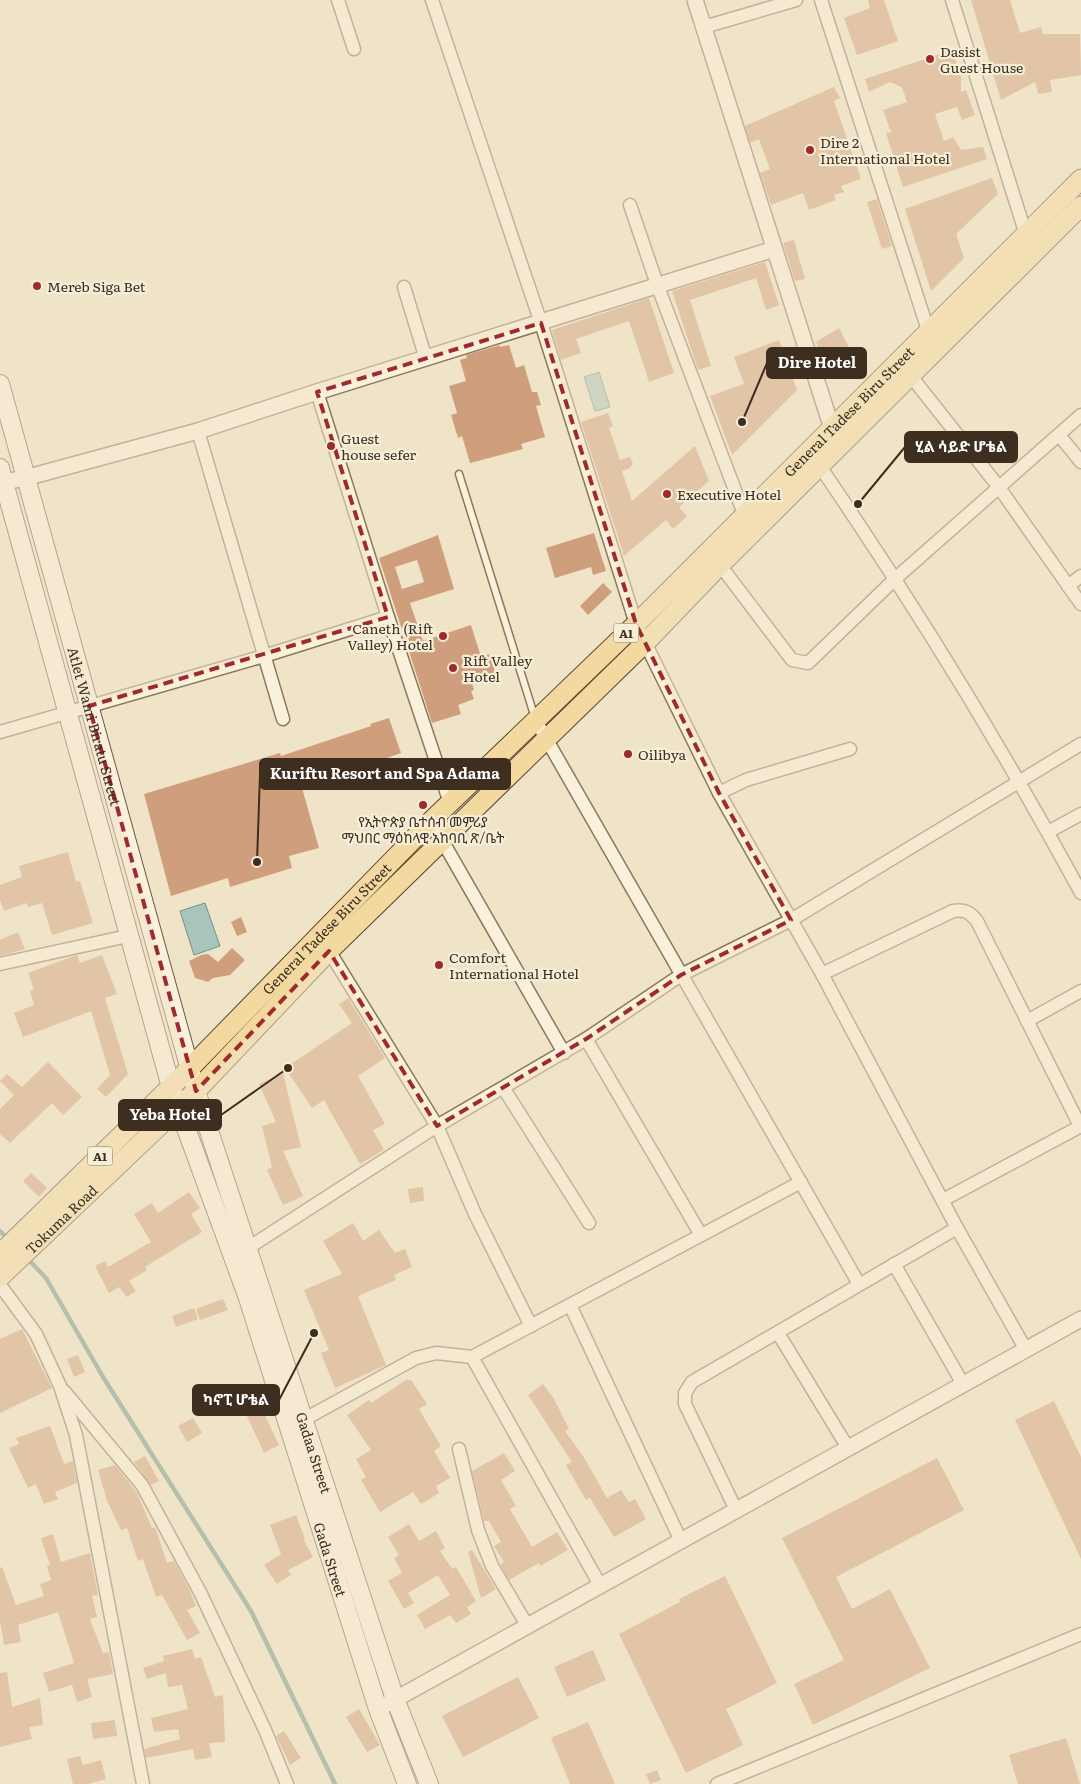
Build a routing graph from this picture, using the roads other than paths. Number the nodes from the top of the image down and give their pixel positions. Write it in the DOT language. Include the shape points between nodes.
graph roads {
  1 [pos="338,0"];
  2 [pos="432,0"];
  3 [pos="695,0"];
  4 [pos="796,0"];
  5 [pos="821,0"];
  6 [pos="952,0"];
  7 [pos="704,27"];
  8 [pos="354,48"];
  9 [pos="1081,179"];
  10 [pos="630,205"];
  11 [pos="1081,206"];
  12 [pos="1026,235"];
  13 [pos="774,249"];
  14 [pos="404,287"];
  15 [pos="658,287"];
  16 [pos="542,323"];
  17 [pos="928,330"];
  18 [pos="426,359"];
  19 [pos="910,375"];
  20 [pos="0,384"];
  21 [pos="317,392"];
  22 [pos="1081,415"];
  23 [pos="831,428"];
  24 [pos="198,431"];
  25 [pos="1060,434"];
  26 [pos="838,446"];
  27 [pos="1081,462"];
  28 [pos="819,465"];
  29 [pos="459,474"];
  30 [pos="1,478"];
  31 [pos="25,478"];
  32 [pos="998,486"];
  33 [pos="744,514"];
  34 [pos="720,565"];
  35 [pos="1081,576"];
  36 [pos="896,578"];
  37 [pos="1068,586"];
  38 [pos="1081,604"];
  39 [pos="388,617"];
  40 [pos="636,624"];
  41 [pos="646,642"];
  42 [pos="264,656"];
  43 [pos="89,706"];
  44 [pos="66,712"];
  45 [pos="283,719"];
  46 [pos="536,721"];
  47 [pos="0,732"];
  48 [pos="545,740"];
  49 [pos="1081,744"];
  50 [pos="850,749"];
  51 [pos="1020,780"];
  52 [pos="719,793"];
  53 [pos="450,803"];
  54 [pos="1081,814"];
  55 [pos="431,821"];
  56 [pos="1048,832"];
  57 [pos="443,839"];
  58 [pos="1081,893"];
  59 [pos="790,920"];
  60 [pos="128,936"];
  61 [pos="329,952"];
  62 [pos="0,964"];
  63 [pos="822,974"];
  64 [pos="681,975"];
  65 [pos="1081,991"];
  66 [pos="1027,1020"];
  67 [pos="586,1039"];
  68 [pos="564,1053"];
  69 [pos="189,1069"];
  70 [pos="171,1087"];
  71 [pos="504,1089"];
  72 [pos="196,1091"];
  73 [pos="178,1107"];
  74 [pos="437,1126"];
  75 [pos="1080,1126"];
  76 [pos="800,1182"];
  77 [pos="943,1200"];
  78 [pos="55,1212"];
  79 [pos="589,1223"];
  80 [pos="957,1228"];
  81 [pos="701,1235"];
  82 [pos="248,1248"];
  83 [pos="894,1264"];
  84 [pos="2,1271"];
  85 [pos="859,1284"];
  86 [pos="570,1305"];
  87 [pos="1081,1319"];
  88 [pos="531,1326"];
  89 [pos="778,1333"];
  90 [pos="1026,1350"];
  91 [pos="472,1357"];
  92 [pos="963,1384"];
  93 [pos="60,1386"];
  94 [pos="303,1420"];
  95 [pos="848,1448"];
  96 [pos="459,1449"];
  97 [pos="736,1510"];
  98 [pos="681,1541"];
  99 [pos="600,1584"];
  100 [pos="527,1625"];
  101 [pos="1081,1634"];
  102 [pos="395,1699"];
  103 [pos="378,1708"];
  104 [pos="143,1784"];
  105 [pos="287,1784"];
  106 [pos="407,1784"];
  107 [pos="429,1784"];
  108 [pos="717,1784"];
  1 -- 8 [label="street"];
  2 -- 16 [label="street"];
  3 -- 7 [label="street"];
  4 -- 7 [label="street"];
  5 -- 17 [label="street"];
  6 -- 12 [label="street"];
  7 -- 13 [label="street"];
  9 -- 12 [label="main road, General Tadese Biru Street / A1"];
  10 -- 15 [label="street"];
  11 -- 19 [label="main road, General Tadese Biru Street / A1"];
  12 -- 17 [label="main road, General Tadese Biru Street / A1"];
  13 -- 15 [label="street"];
  13 -- 23 [label="street"];
  14 -- 18 [label="street"];
  15 -- 16 [label="street"];
  15 -- 33 [label="street"];
  16 -- 18 [label="street"];
  16 -- 40 [label="street"];
  17 -- 23 [label="main road, General Tadese Biru Street / A1"];
  18 -- 21 [label="street"];
  19 -- 26 [label="main road, General Tadese Biru Street / A1"];
  19 -- 32 [label="street"];
  20 -- 31 [label="main road, Atlet Wami Biratu Street"];
  21 -- 24 [label="street"];
  21 -- 39 [label="street"];
  22 -- 25 [label="street"];
  23 -- 26 [label="street"];
  23 -- 33 [label="main road, General Tadese Biru Street / A1"];
  24 -- 31 [label="street"];
  24 -- 42 [label="street"];
  25 -- 27 [label="street"];
  25 -- 32 [label="street"];
  26 -- 28 [label="main road, General Tadese Biru Street / A1"];
  28 -- 34 [label="main road, General Tadese Biru Street / A1"];
  28 -- 36 [label="street"];
  29 -- 46 [label="lane"];
  30 -- 31 [label="street"];
  30 -- 44 [label="main road, Atlet Wami Biratu Street"];
  31 -- 43 [label="main road, Atlet Wami Biratu Street"];
  32 -- 36 [label="street"];
  32 -- 37 [label="street"];
  33 -- 40 [label="main road, General Tadese Biru Street / A1"];
  34 -- 36 [label="street" via="792,660 800,663 808,663"];
  34 -- 41 [label="main road, General Tadese Biru Street / A1"];
  35 -- 37 [label="street"];
  36 -- 51 [label="street"];
  37 -- 38 [label="street"];
  39 -- 42 [label="street"];
  39 -- 53 [label="street"];
  40 -- 41 [label="street"];
  40 -- 46 [label="main road, General Tadese Biru Street / A1"];
  41 -- 48 [label="main road, General Tadese Biru Street / A1"];
  41 -- 52 [label="street"];
  42 -- 43 [label="street"];
  42 -- 45 [label="street"];
  43 -- 44 [label="street"];
  43 -- 69 [label="main road, Atlet Wami Biratu Street"];
  44 -- 47 [label="street"];
  44 -- 60 [label="main road, Atlet Wami Biratu Street"];
  46 -- 48 [label="street"];
  46 -- 53 [label="main road, General Tadese Biru Street / A1"];
  48 -- 57 [label="main road, General Tadese Biru Street / A1"];
  48 -- 64 [label="street"];
  49 -- 51 [label="street"];
  50 -- 52 [label="street" via="746,780"];
  51 -- 56 [label="street"];
  51 -- 59 [label="street"];
  52 -- 59 [label="street"];
  53 -- 55 [label="main road, General Tadese Biru Street / A1"];
  54 -- 56 [label="street"];
  55 -- 57 [label="street"];
  55 -- 69 [label="main road, General Tadese Biru Street / A1"];
  56 -- 58 [label="street"];
  57 -- 61 [label="main road, General Tadese Biru Street / A1"];
  57 -- 68 [label="street"];
  59 -- 63 [label="street"];
  59 -- 64 [label="street"];
  60 -- 62 [label="street"];
  60 -- 70 [label="main road, Atlet Wami Biratu Street"];
  61 -- 72 [label="main road, General Tadese Biru Street / A1"];
  61 -- 74 [label="street"];
  63 -- 66 [label="street" via="961,910 971,913 977,921"];
  63 -- 77 [label="street"];
  64 -- 67 [label="street"];
  64 -- 76 [label="street"];
  65 -- 66 [label="street"];
  66 -- 75 [label="street"];
  67 -- 68 [label="street"];
  67 -- 81 [label="street"];
  68 -- 71 [label="street"];
  69 -- 70 [label="main road, General Tadese Biru Street / A1"];
  69 -- 72 [label="main road, Atlet Wami Biratu Street"];
  70 -- 73 [label="main road, Gada Street"];
  70 -- 78 [label="main road, Tokuma Road / A1"];
  71 -- 74 [label="street"];
  71 -- 79 [label="street"];
  72 -- 73 [label="main road, General Tadese Biru Street / A1"];
  72 -- 82 [label="main road, Gadaa Street"];
  73 -- 78 [label="main road, Tokuma Road / A1"];
  73 -- 103 [label="main road, Gada Street" via="248,1298"];
  74 -- 82 [label="street"];
  74 -- 88 [label="street" via="475,1214"];
  75 -- 77 [label="street"];
  76 -- 81 [label="street"];
  76 -- 85 [label="street"];
  77 -- 80 [label="street"];
  78 -- 84 [label="main road, Tokuma Road / A1"];
  80 -- 83 [label="street"];
  80 -- 90 [label="street"];
  81 -- 86 [label="street"];
  82 -- 94 [label="main road, Gadaa Street"];
  83 -- 85 [label="street"];
  83 -- 92 [label="street"];
  84 -- 93 [label="street"];
  85 -- 89 [label="street"];
  86 -- 88 [label="street"];
  86 -- 98 [label="street"];
  87 -- 90 [label="street"];
  88 -- 91 [label="street"];
  89 -- 95 [label="street"];
  89 -- 97 [label="street" via="692,1382 685,1393 685,1404"];
  90 -- 92 [label="street"];
  91 -- 94 [label="street" via="436,1353 416,1358"];
  91 -- 99 [label="street"];
  92 -- 95 [label="street"];
  93 -- 104 [label="street" via="86,1480"];
  93 -- 105 [label="street" via="142,1485 200,1592"];
  94 -- 102 [label="main road, Gadaa Street"];
  95 -- 97 [label="street"];
  96 -- 100 [label="street" via="478,1530 492,1566"];
  97 -- 98 [label="street"];
  98 -- 99 [label="street"];
  99 -- 100 [label="street"];
  100 -- 102 [label="street"];
  101 -- 108 [label="street"];
  102 -- 103 [label="street"];
  102 -- 107 [label="main road, Gadaa Street"];
  103 -- 106 [label="main road, Gada Street"];
}
